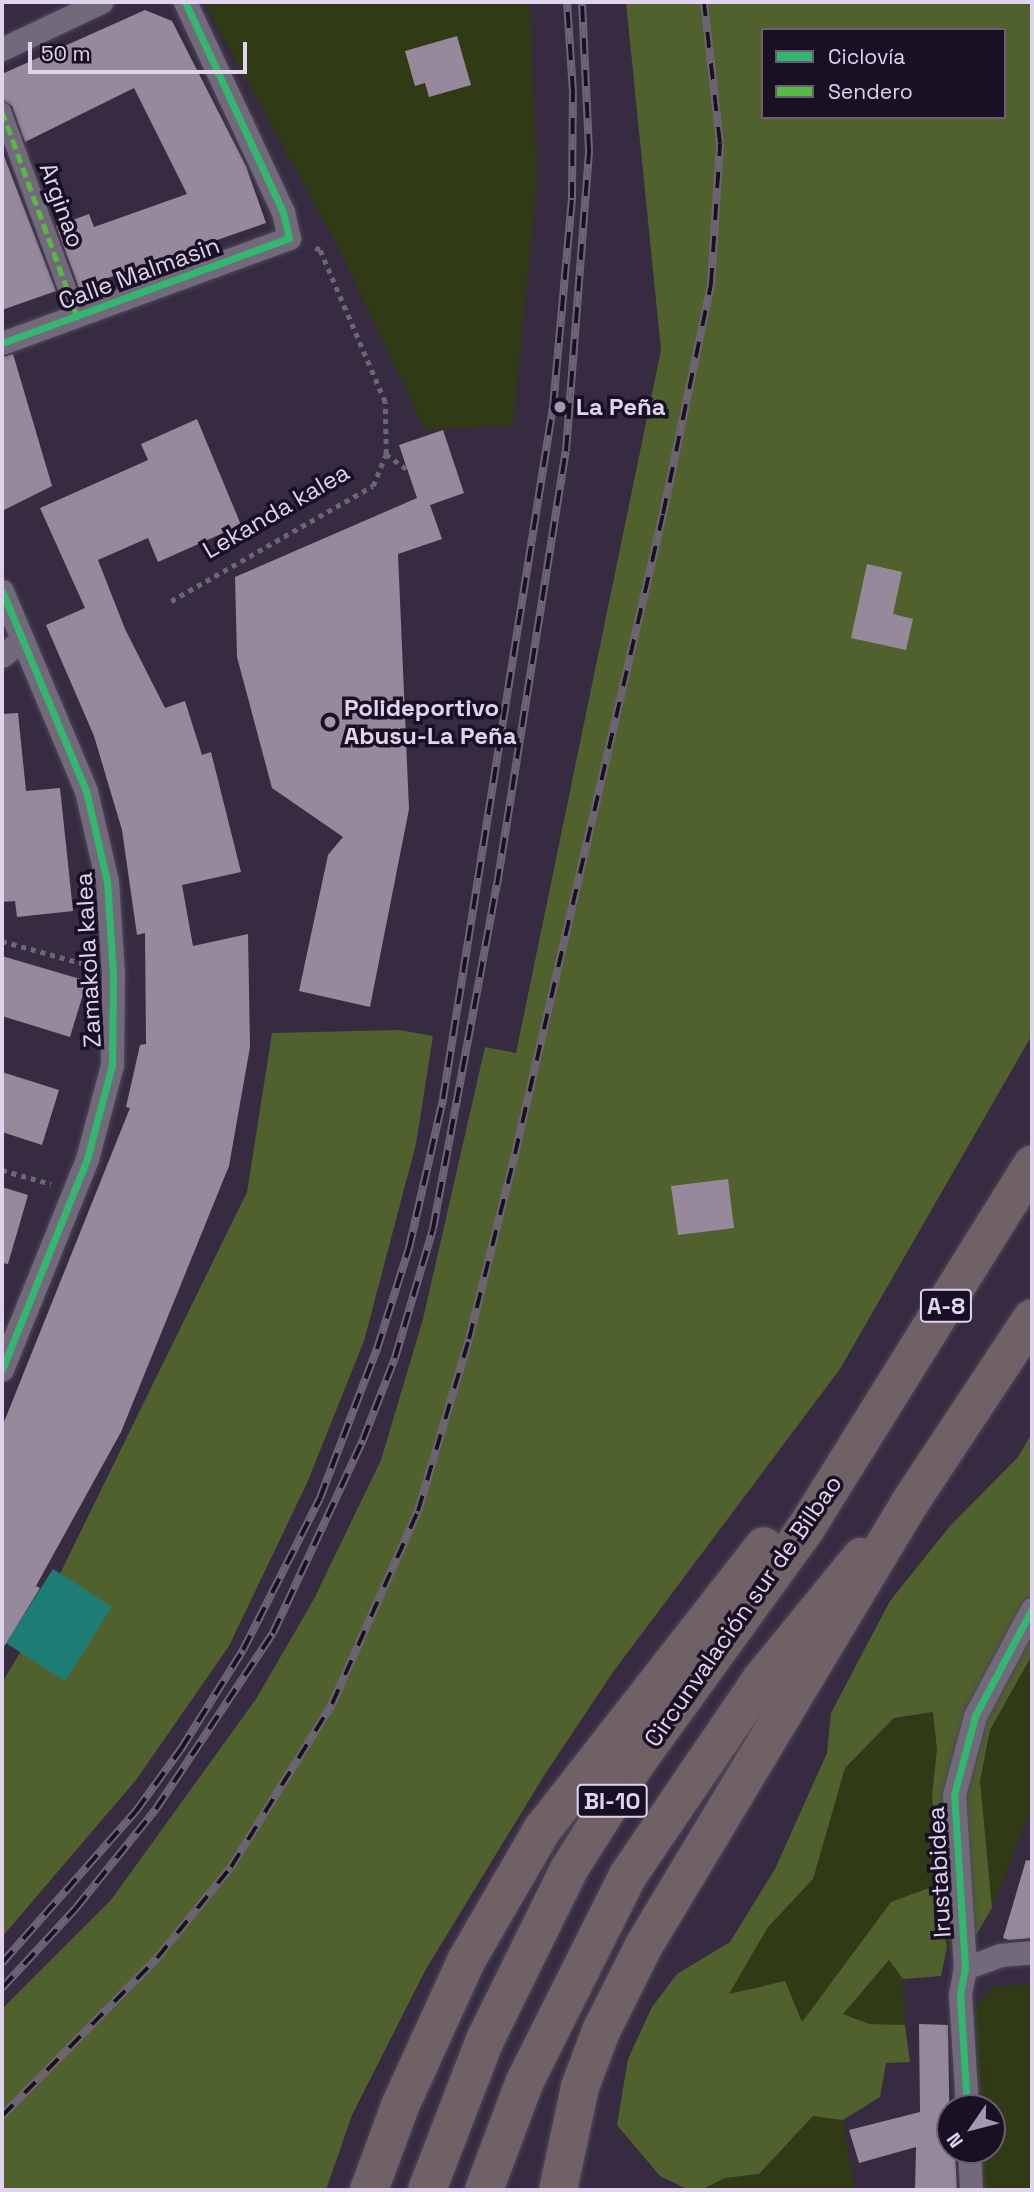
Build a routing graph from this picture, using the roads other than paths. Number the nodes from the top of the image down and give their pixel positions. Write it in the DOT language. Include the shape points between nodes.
graph roads {
  1 [pos="101,2"];
  2 [pos="185,2"];
  3 [pos="2,49"];
  4 [pos="2,111"];
  5 [pos="77,316"];
  6 [pos="2,343"];
  7 [pos="2,591"];
  8 [pos="22,639"];
  9 [pos="2,656"];
  10 [pos="1032,1165"];
  11 [pos="1032,1318"];
  12 [pos="2,1369"];
  13 [pos="856,1445"];
  14 [pos="911,1501"];
  15 [pos="1032,1609"];
  16 [pos="1032,1952"];
  17 [pos="965,1968"];
  18 [pos="966,2094"];
  19 [pos="970,2164"];
  20 [pos="369,2190"];
  21 [pos="427,2190"];
  22 [pos="484,2190"];
  23 [pos="558,2190"];
  24 [pos="971,2190"];
  1 -- 3 [label="street"];
  2 -- 5 [label="street, Calle Malmasin" via="283,212 289,238"];
  4 -- 5 [label="street, Arginao"];
  5 -- 6 [label="street, Calle Malmasin"];
  7 -- 8 [label="street, Zamakola kalea"];
  8 -- 9 [label="street"];
  8 -- 12 [label="street, Zamakola kalea" via="86,790 107,881 113,972 112,1065 87,1159"];
  10 -- 13 [label="highway, A-8" via="998,1226"];
  11 -- 14 [label="highway"];
  13 -- 20 [label="highway" via="789,1514 542,1830 466,1961 400,2106"];
  13 -- 21 [label="highway, Circunvalación sur de Bilbao / BI-10" via="806,1528 636,1763 568,1871 485,2040"];
  14 -- 22 [label="highway, BI-10" via="800,1628 627,1877 525,2081"];
  14 -- 23 [label="highway" via="643,1947 601,2031 580,2087"];
  15 -- 17 [label="street, Irustabidea" via="975,1716 954,1795"];
  16 -- 17 [label="street, Irustabidea" via="1000,1955"];
  17 -- 18 [label="street, Irustabidea" via="960,1995"];
  19 -- 24 [label="street"];
}
